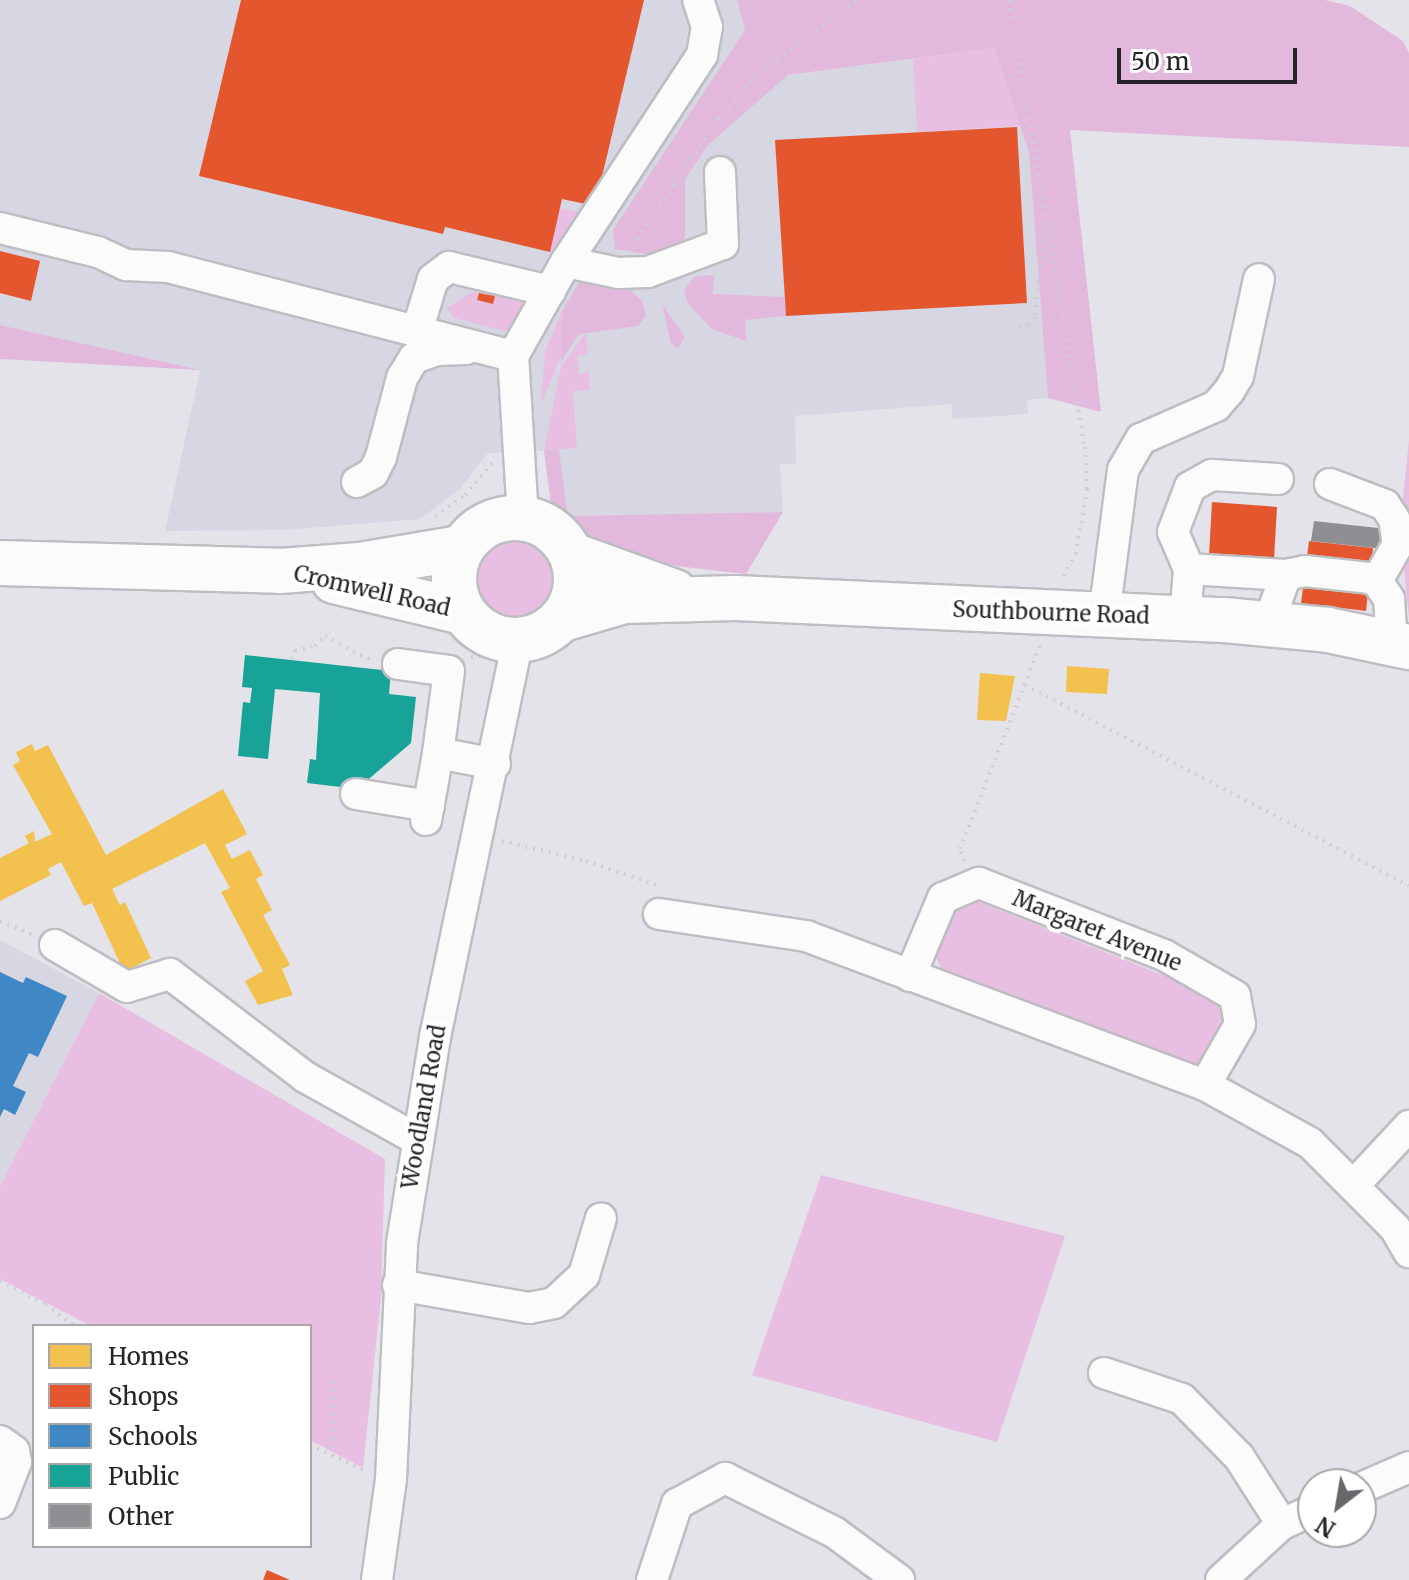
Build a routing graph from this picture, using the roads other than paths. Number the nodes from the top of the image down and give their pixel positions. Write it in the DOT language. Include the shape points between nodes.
graph roads {
  1 [pos="698,0"];
  2 [pos="720,172"];
  3 [pos="0,228"];
  4 [pos="566,262"];
  5 [pos="1259,279"];
  6 [pos="550,291"];
  7 [pos="418,328"];
  8 [pos="480,349"];
  9 [pos="513,356"];
  10 [pos="1278,479"];
  11 [pos="357,482"];
  12 [pos="1330,484"];
  13 [pos="523,518"];
  14 [pos="461,548"];
  15 [pos="0,550"];
  16 [pos="572,555"];
  17 [pos="93,562"];
  18 [pos="0,563"];
  19 [pos="1189,569"];
  20 [pos="280,571"];
  21 [pos="1286,575"];
  22 [pos="1377,581"];
  23 [pos="691,597"];
  24 [pos="463,612"];
  25 [pos="1104,616"];
  26 [pos="1185,619"];
  27 [pos="560,620"];
  28 [pos="1268,624"];
  29 [pos="518,640"];
  30 [pos="1400,645"];
  31 [pos="398,664"];
  32 [pos="438,753"];
  33 [pos="495,764"];
  34 [pos="356,794"];
  35 [pos="659,914"];
  36 [pos="55,945"];
  37 [pos="910,976"];
  38 [pos="1205,1085"];
  39 [pos="1409,1126"];
  40 [pos="418,1140"];
  41 [pos="1354,1185"];
  42 [pos="601,1218"];
  43 [pos="1409,1252"];
  44 [pos="398,1285"];
  45 [pos="1104,1373"];
  46 [pos="0,1441"];
  47 [pos="1409,1467"];
  48 [pos="1377,1481"];
  49 [pos="0,1503"];
  50 [pos="1297,1517"];
  51 [pos="1282,1524"];
  52 [pos="377,1580"];
  53 [pos="652,1580"];
  54 [pos="899,1580"];
  55 [pos="1221,1580"];
  1 -- 4 [label="street" via="707,27 702,55"];
  2 -- 4 [label="street" via="723,244 648,272 618,273"];
  3 -- 7 [label="street" via="98,252 126,265 168,267"];
  4 -- 6 [label="street"];
  5 -- 25 [label="street" via="1238,376 1229,391 1216,406 1141,439 1123,470"];
  6 -- 7 [label="street" via="449,267 433,279"];
  6 -- 9 [label="street"];
  7 -- 8 [label="street"];
  8 -- 9 [label="street"];
  8 -- 11 [label="street" via="437,350 414,358 402,378 381,457 373,473"];
  9 -- 13 [label="street"];
  10 -- 19 [label="street" via="1212,475 1190,487 1173,532"];
  12 -- 22 [label="street" via="1385,505 1394,519 1398,544"];
  13 -- 14 [label="highway" via="488,523"];
  13 -- 16 [label="highway" via="559,536"];
  14 -- 20 [label="highway, Cromwell Road" via="360,565"];
  14 -- 24 [label="highway" via="453,575"];
  15 -- 17 [label="highway, Cromwell Road"];
  16 -- 23 [label="highway, Southbourne Road"];
  16 -- 27 [label="highway" via="576,581"];
  17 -- 18 [label="highway, Cromwell Road"];
  17 -- 20 [label="highway, Cromwell Road"];
  19 -- 21 [label="street"];
  19 -- 26 [label="street"];
  20 -- 24 [label="highway, Cromwell Road"];
  21 -- 22 [label="street" via="1305,571"];
  21 -- 28 [label="street"];
  22 -- 30 [label="street" via="1389,599"];
  23 -- 25 [label="highway, Southbourne Road"];
  23 -- 27 [label="highway, Southbourne Road" via="624,601"];
  24 -- 29 [label="highway" via="486,633"];
  25 -- 26 [label="highway, Southbourne Road"];
  26 -- 28 [label="highway, Southbourne Road"];
  27 -- 29 [label="highway" via="544,633"];
  28 -- 30 [label="highway, Southbourne Road"];
  29 -- 33 [label="street, Woodland Road"];
  31 -- 32 [label="street" via="449,671"];
  32 -- 33 [label="street"];
  32 -- 34 [label="street" via="427,813"];
  33 -- 40 [label="street, Woodland Road" via="435,1037"];
  35 -- 37 [label="street" via="806,936"];
  36 -- 40 [label="street" via="127,987 170,974 305,1077"];
  37 -- 38 [label="street"];
  37 -- 38 [label="street, Margaret Avenue" via="943,898 975,885 1164,955 1235,996 1240,1024"];
  38 -- 41 [label="street" via="1310,1143"];
  39 -- 41 [label="street"];
  40 -- 44 [label="street, Woodland Road"];
  41 -- 43 [label="street" via="1395,1228"];
  42 -- 44 [label="street" via="584,1275 554,1303 529,1308"];
  44 -- 52 [label="street, Woodland Road" via="391,1479"];
  45 -- 51 [label="street" via="1182,1399 1239,1457"];
  46 -- 49 [label="street" via="14,1451 16,1462"];
  47 -- 48 [label="street"];
  50 -- 51 [label="street"];
  51 -- 55 [label="street"];
  53 -- 54 [label="street" via="677,1504 725,1478 834,1532"];
}
